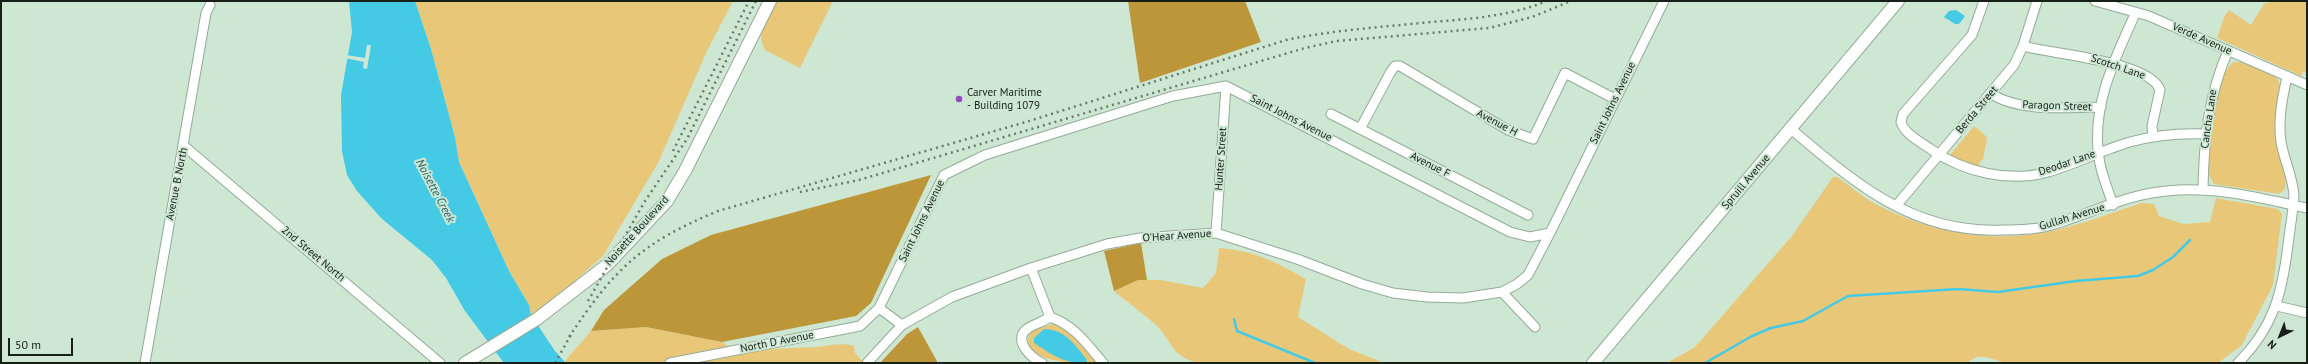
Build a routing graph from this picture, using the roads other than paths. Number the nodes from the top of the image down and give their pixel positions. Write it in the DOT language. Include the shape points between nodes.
graph roads {
  1 [pos="770,1"];
  2 [pos="1664,1"];
  3 [pos="1898,1"];
  4 [pos="1984,1"];
  5 [pos="2037,1"];
  6 [pos="2095,1"];
  7 [pos="210,4"];
  8 [pos="2136,12"];
  9 [pos="2023,46"];
  10 [pos="2228,51"];
  11 [pos="2113,64"];
  12 [pos="2287,77"];
  13 [pos="2307,85"];
  14 [pos="1226,86"];
  15 [pos="1991,94"];
  16 [pos="1615,99"];
  17 [pos="2101,107"];
  18 [pos="1331,114"];
  19 [pos="1360,129"];
  20 [pos="1791,129"];
  21 [pos="2205,134"];
  22 [pos="2153,137"];
  23 [pos="184,146"];
  24 [pos="2099,152"];
  25 [pos="1939,155"];
  26 [pos="2203,190"];
  27 [pos="2113,204"];
  28 [pos="2293,205"];
  29 [pos="1896,206"];
  30 [pos="2307,208"];
  31 [pos="1528,215"];
  32 [pos="1216,233"];
  33 [pos="1550,233"];
  34 [pos="1031,268"];
  35 [pos="1502,292"];
  36 [pos="2277,306"];
  37 [pos="878,308"];
  38 [pos="2307,313"];
  39 [pos="1050,317"];
  40 [pos="902,325"];
  41 [pos="1535,327"];
  42 [pos="145,363"];
  43 [pos="440,363"];
  44 [pos="465,363"];
  45 [pos="670,363"];
  46 [pos="867,363"];
  47 [pos="1042,363"];
  48 [pos="1103,363"];
  49 [pos="1593,363"];
  50 [pos="2238,363"];
  1 -- 44 [label="street, Noisette Boulevard" via="685,171 666,201 607,265 537,319"];
  2 -- 16 [label="street, Saint Johns Avenue"];
  3 -- 20 [label="street, Spruill Avenue"];
  4 -- 25 [label="street, Deodar Lane" via="1972,34 1903,114 1903,128"];
  5 -- 9 [label="street, Berda Street"];
  6 -- 8 [label="street, Verde Avenue"];
  7 -- 23 [label="street, Avenue B North" via="206,13"];
  8 -- 10 [label="street, Verde Avenue"];
  8 -- 11 [label="street"];
  9 -- 11 [label="street, Scotch Lane"];
  9 -- 15 [label="street, Berda Street" via="2014,65"];
  10 -- 12 [label="street, Verde Avenue"];
  10 -- 21 [label="street, Cancha Lane" via="2214,85"];
  11 -- 17 [label="street"];
  11 -- 22 [label="street, Scotch Lane" via="2148,78 2158,86 2160,90 2152,126"];
  12 -- 13 [label="street, Verde Avenue"];
  12 -- 28 [label="street" via="2280,125 2293,182"];
  14 -- 32 [label="street, Hunter Street"];
  14 -- 33 [label="street, Saint Johns Avenue" via="1510,232 1530,237"];
  14 -- 37 [label="street, Saint Johns Avenue" via="1173,96 985,155 944,176"];
  15 -- 17 [label="street, Paragon Street" via="2010,103 2031,106"];
  15 -- 25 [label="street, Berda Street"];
  16 -- 19 [label="street, Avenue H" via="1565,73 1534,139 1508,130 1400,66 1395,66"];
  16 -- 33 [label="street, Saint Johns Avenue"];
  17 -- 24 [label="street"];
  18 -- 19 [label="street, Avenue F"];
  19 -- 31 [label="street, Avenue F"];
  20 -- 29 [label="street, Gullah Avenue" via="1866,190"];
  20 -- 49 [label="street, Spruill Avenue"];
  21 -- 22 [label="street, Deodar Lane" via="2176,133"];
  21 -- 26 [label="street, Cancha Lane"];
  22 -- 24 [label="street, Deodar Lane"];
  23 -- 42 [label="street, Avenue B North"];
  23 -- 43 [label="street, 2nd Street North"];
  24 -- 25 [label="street, Deodar Lane" via="2048,172 2020,176 1985,173"];
  24 -- 27 [label="street" via="2103,176"];
  25 -- 29 [label="street, Berda Street"];
  26 -- 27 [label="street, Gullah Avenue" via="2165,191"];
  26 -- 28 [label="street, Gullah Avenue" via="2239,193"];
  27 -- 29 [label="street, Gullah Avenue" via="2047,227 1984,231 1919,217"];
  28 -- 30 [label="street, Gullah Avenue"];
  28 -- 36 [label="street" via="2284,280"];
  32 -- 34 [label="street, O'Hear Avenue" via="1140,238 1107,244"];
  32 -- 35 [label="street, O'Hear Avenue" via="1297,259 1362,284 1393,292 1427,298 1462,298"];
  33 -- 35 [label="street, O'Hear Avenue" via="1528,275"];
  34 -- 39 [label="street"];
  34 -- 40 [label="street, O'Hear Avenue" via="952,297"];
  35 -- 41 [label="street"];
  36 -- 38 [label="street"];
  36 -- 50 [label="street" via="2266,330"];
  37 -- 40 [label="street"];
  37 -- 45 [label="street, North D Avenue" via="860,326"];
  39 -- 47 [label="street" via="1027,329 1022,338 1025,349"];
  39 -- 48 [label="street" via="1063,321 1076,332"];
  40 -- 46 [label="street, O'Hear Avenue"];
}
